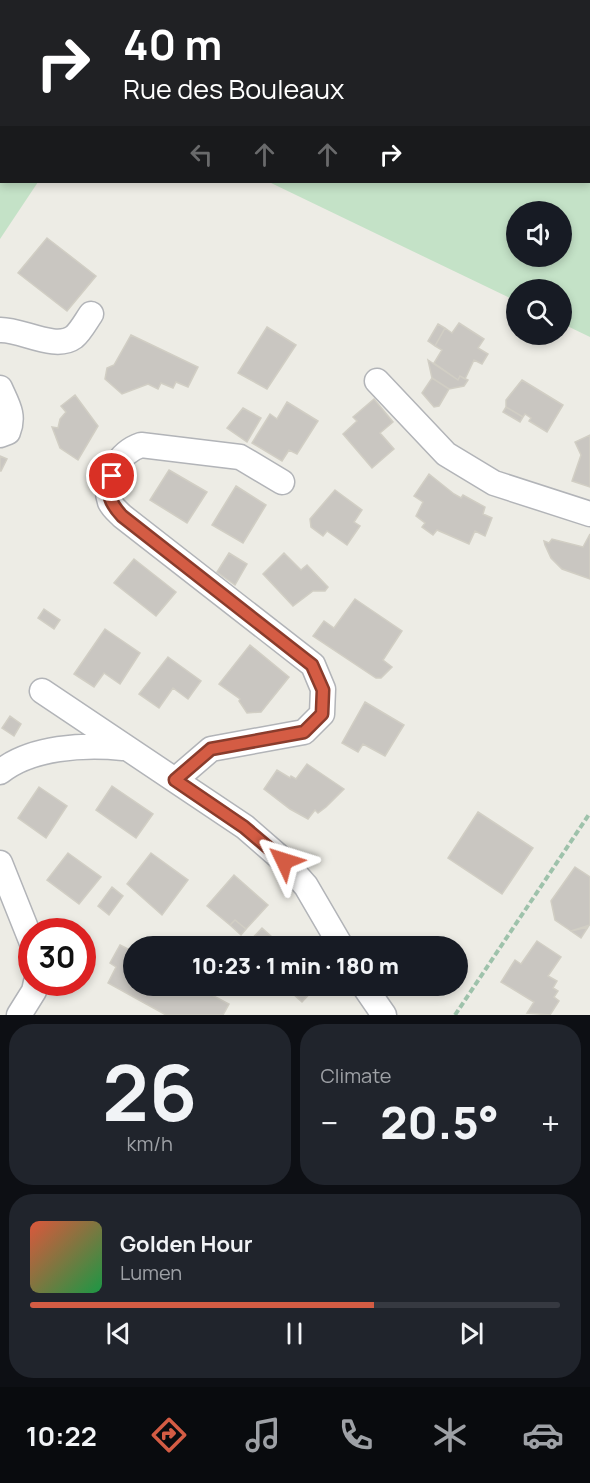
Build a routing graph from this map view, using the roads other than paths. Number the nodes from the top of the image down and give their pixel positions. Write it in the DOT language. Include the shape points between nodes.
graph roads {
  1 [pos="91,314"];
  2 [pos="0,330"];
  3 [pos="377,381"];
  4 [pos="0,388"];
  5 [pos="0,435"];
  6 [pos="282,482"];
  7 [pos="590,514"];
  8 [pos="42,691"];
  9 [pos="125,749"];
  10 [pos="0,772"];
  11 [pos="175,780"];
  12 [pos="0,863"];
  13 [pos="22,918"];
  14 [pos="335,936"];
  15 [pos="31,996"];
  16 [pos="371,996"];
  17 [pos="19,1015"];
  18 [pos="384,1015"];
  1 -- 2 [label="street" via="66,340"];
  3 -- 7 [label="street" via="446,454 494,483"];
  4 -- 5 [label="street" via="12,422 8,432"];
  6 -- 11 [label="street" via="240,457 141,445 129,449 116,464 108,488 110,503 312,665 323,690 322,714 304,732 211,749"];
  8 -- 9 [label="street"];
  9 -- 10 [label="street" via="102,746 31,756"];
  9 -- 11 [label="street"];
  11 -- 14 [label="street" via="244,827 284,861 311,894"];
  12 -- 13 [label="street"];
  15 -- 17 [label="street"];
  16 -- 18 [label="street"];
}
